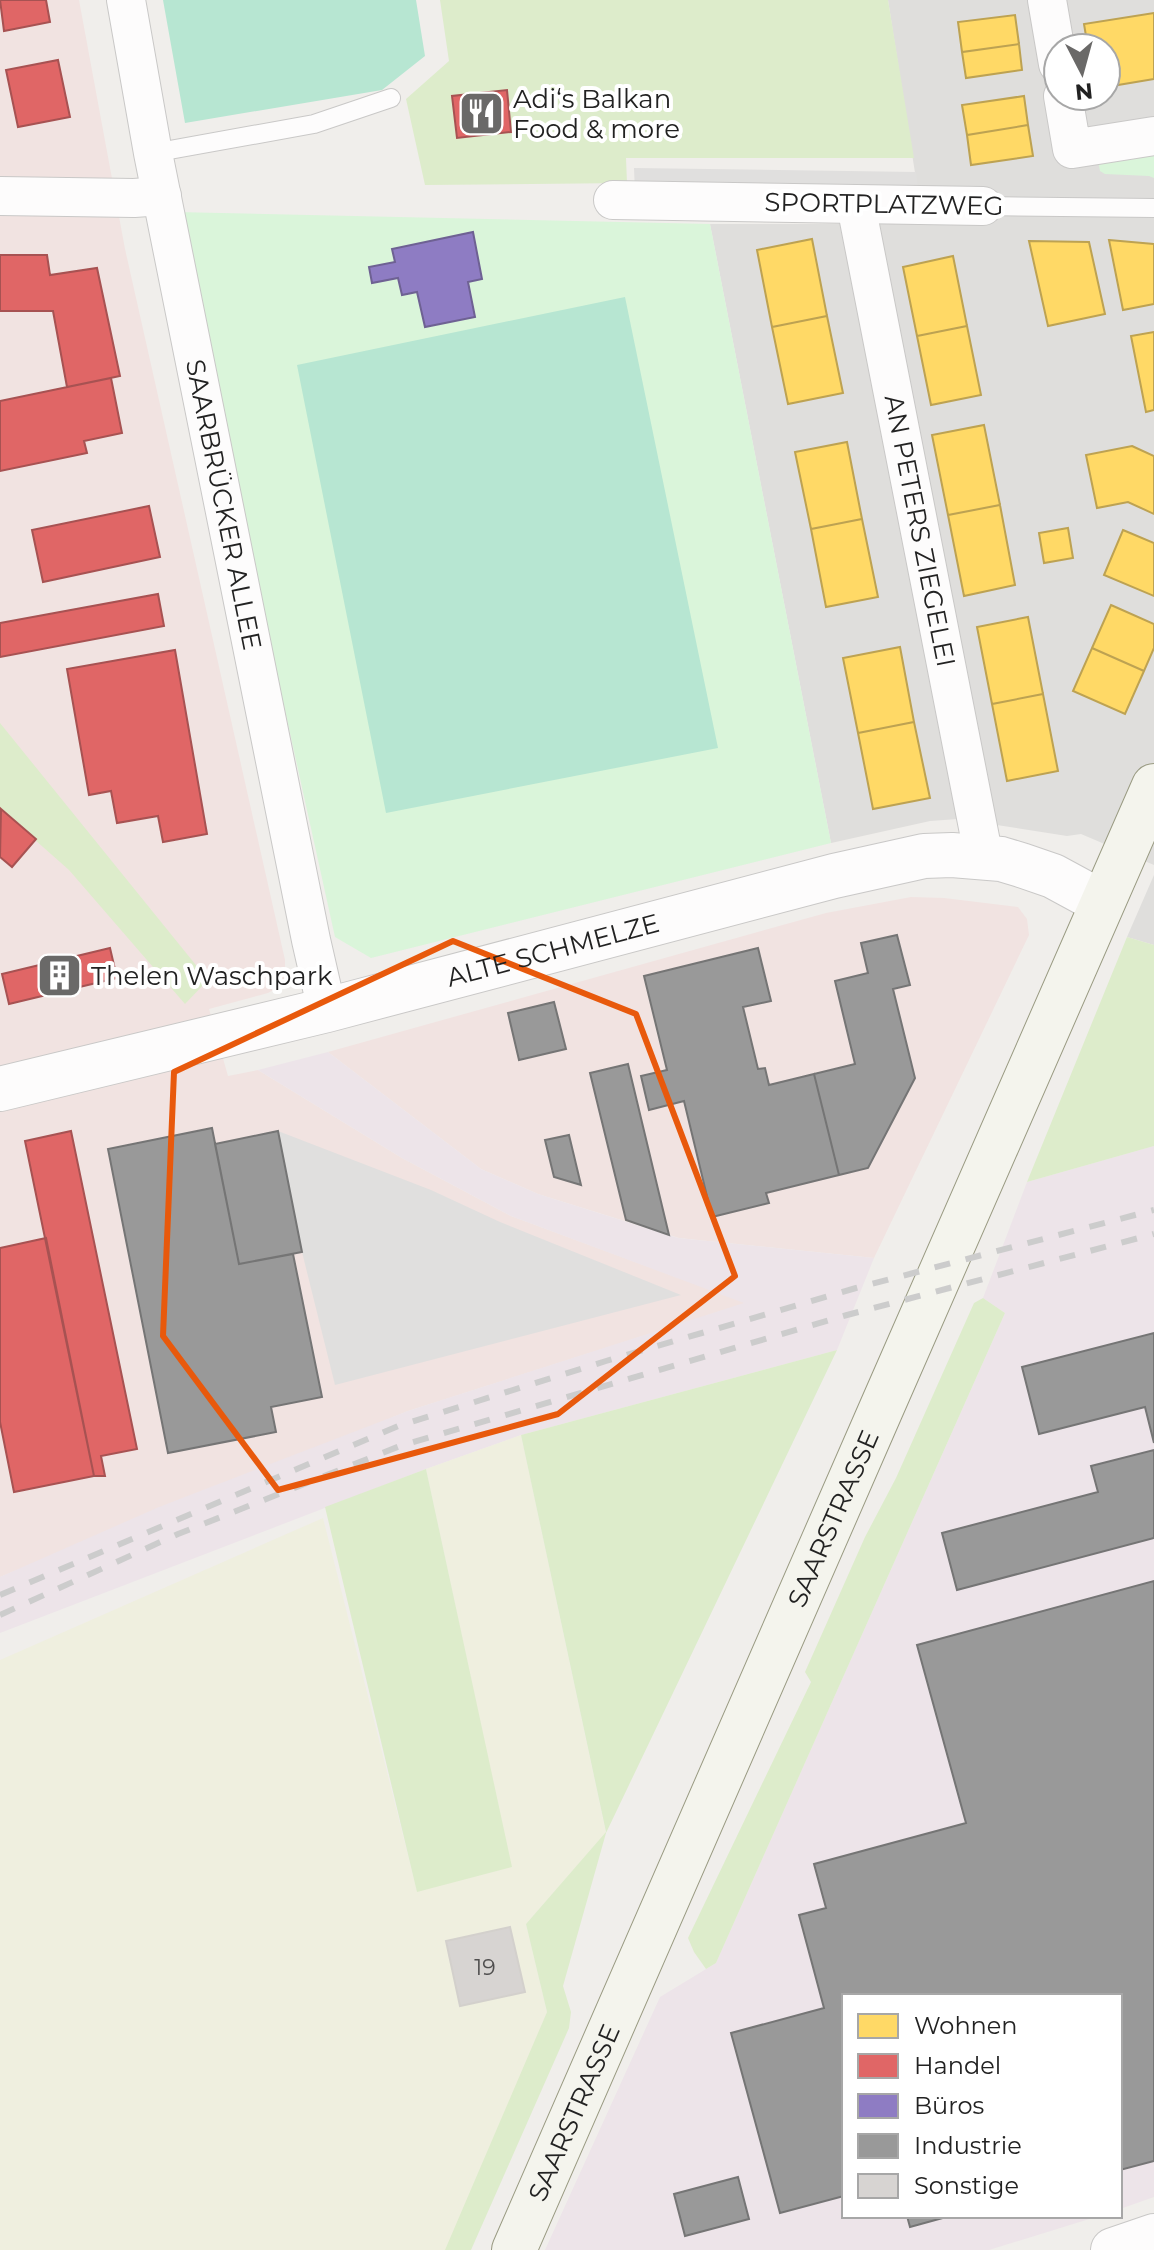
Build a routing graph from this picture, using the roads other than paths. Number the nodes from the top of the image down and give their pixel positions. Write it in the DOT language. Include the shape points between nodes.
graph roads {
  1 [pos="126,0"];
  2 [pos="1047,0"];
  3 [pos="1052,32"];
  4 [pos="391,98"];
  5 [pos="1066,112"];
  6 [pos="1154,136"];
  7 [pos="153,153"];
  8 [pos="0,196"];
  9 [pos="162,196"];
  10 [pos="613,200"];
  11 [pos="856,205"];
  12 [pos="983,206"];
  13 [pos="1154,208"];
  14 [pos="1154,786"];
  15 [pos="984,858"];
  16 [pos="1101,902"];
  17 [pos="327,1010"];
  18 [pos="0,1089"];
  19 [pos="1154,2236"];
  20 [pos="514,2250"];
  21 [pos="1113,2250"];
  1 -- 7 [label="street, SAARBRÜCKER ALLEE"];
  2 -- 3 [label="street"];
  4 -- 7 [label="lane" via="314,124"];
  5 -- 6 [label="street" via="1072,149"];
  7 -- 9 [label="street, SAARBRÜCKER ALLEE"];
  8 -- 9 [label="street"];
  9 -- 17 [label="street, SAARBRÜCKER ALLEE"];
  10 -- 11 [label="street, SPORTPLATZWEG"];
  11 -- 12 [label="street, SPORTPLATZWEG"];
  11 -- 15 [label="street, AN PETERS ZIEGELEI"];
  12 -- 13 [label="lane, SPORTPLATZWEG"];
  14 -- 16 [label="main road, SAARSTRASSE"];
  15 -- 16 [label="street, ALTE SCHMELZE" via="1053,876"];
  15 -- 17 [label="street, ALTE SCHMELZE" via="924,856 869,868"];
  16 -- 20 [label="main road, SAARSTRASSE"];
  17 -- 18 [label="street, ALTE SCHMELZE"];
  19 -- 21 [label="street"];
}
